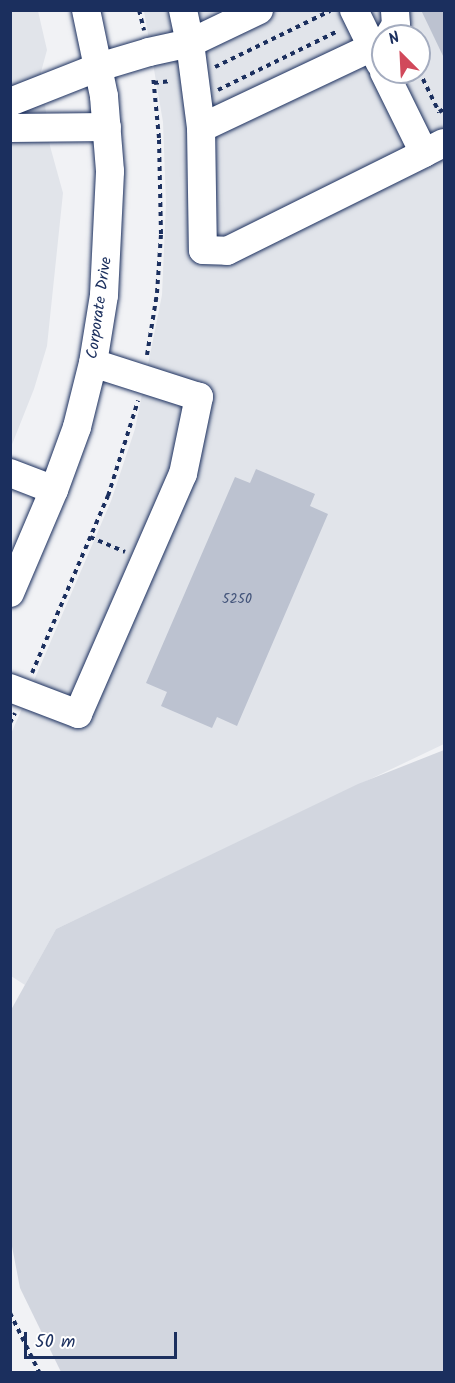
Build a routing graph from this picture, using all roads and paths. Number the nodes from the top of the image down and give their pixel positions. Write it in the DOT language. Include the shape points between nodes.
graph roads {
  1 [pos="86,10"];
  2 [pos="139,10"];
  3 [pos="183,10"];
  4 [pos="259,10"];
  5 [pos="332,10"];
  6 [pos="349,20"];
  7 [pos="145,35"];
  8 [pos="371,42"];
  9 [pos="190,43"];
  10 [pos="371,58"];
  11 [pos="99,67"];
  12 [pos="152,67"];
  13 [pos="208,70"];
  14 [pos="173,80"];
  15 [pos="154,82"];
  16 [pos="399,84"];
  17 [pos="425,84"];
  18 [pos="211,93"];
  19 [pos="10,102"];
  20 [pos="444,109"];
  21 [pos="107,127"];
  22 [pos="10,128"];
  23 [pos="201,128"];
  24 [pos="434,148"];
  25 [pos="146,362"];
  26 [pos="93,363"];
  27 [pos="140,392"];
  28 [pos="10,473"];
  29 [pos="54,490"];
  30 [pos="90,537"];
  31 [pos="135,556"];
  32 [pos="10,593"];
  33 [pos="20,684"];
  34 [pos="10,1313"];
  35 [pos="39,1372"];
  1 -- 11 [label="street, Corporate Drive"];
  2 -- 7 [label="path"];
  3 -- 9 [label="street"];
  4 -- 9 [label="street"];
  5 -- 13 [label="path"];
  6 -- 8 [label="street"];
  6 -- 18 [label="path"];
  9 -- 11 [label="street"];
  9 -- 23 [label="street"];
  10 -- 23 [label="street"];
  11 -- 19 [label="street"];
  11 -- 21 [label="street, Corporate Drive"];
  12 -- 15 [label="path"];
  14 -- 15 [label="path"];
  15 -- 25 [label="path" via="161,174 160,234 158,284"];
  16 -- 24 [label="street"];
  17 -- 20 [label="path" via="439,112"];
  21 -- 22 [label="street"];
  21 -- 26 [label="street, Corporate Drive" via="108,260"];
  23 -- 24 [label="street" via="203,250 227,251"];
  26 -- 29 [label="street, Corporate Drive" via="77,427"];
  26 -- 33 [label="street" via="198,397 183,474 78,714"];
  27 -- 30 [label="path" via="120,461"];
  28 -- 29 [label="street"];
  29 -- 32 [label="street, Corporate Drive"];
  30 -- 31 [label="path"];
  30 -- 33 [label="path"];
  34 -- 35 [label="path"];
}
